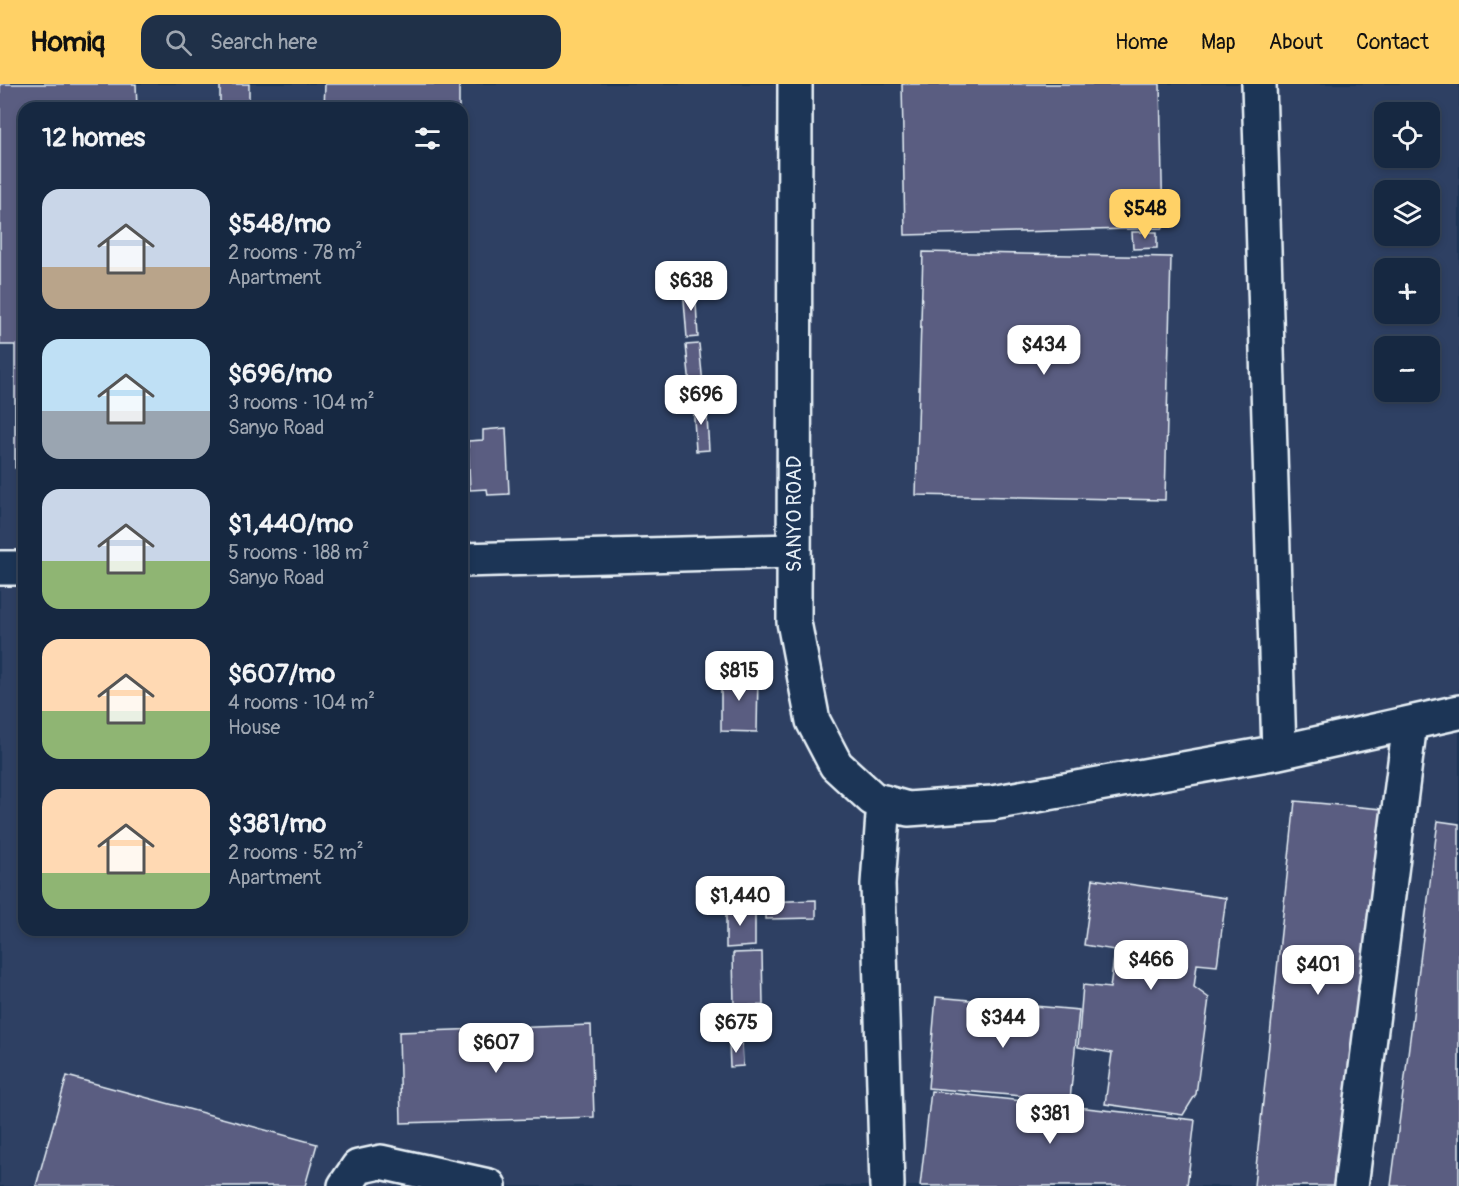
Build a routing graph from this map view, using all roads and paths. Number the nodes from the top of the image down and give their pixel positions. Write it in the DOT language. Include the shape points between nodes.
graph roads {
  1 [pos="795,84"];
  2 [pos="1259,84"];
  3 [pos="793,551"];
  4 [pos="468,560"];
  5 [pos="0,568"];
  6 [pos="18,568"];
  7 [pos="1459,712"];
  8 [pos="1410,723"];
  9 [pos="1279,752"];
  10 [pos="884,802"];
  11 [pos="879,1182"];
  12 [pos="345,1186"];
  13 [pos="489,1186"];
  14 [pos="1351,1186"];
  1 -- 3 [label="street, SANYO ROAD"];
  2 -- 9 [label="street"];
  3 -- 4 [label="street"];
  3 -- 10 [label="street, SANYO ROAD" via="794,622 813,721 836,765 873,799"];
  5 -- 6 [label="street"];
  7 -- 8 [label="street, SANYO ROAD"];
  8 -- 9 [label="street, SANYO ROAD"];
  8 -- 14 [label="street"];
  9 -- 10 [label="street, SANYO ROAD" via="992,803 908,809"];
  10 -- 11 [label="street" via="878,884"];
  12 -- 13 [label="street" via="358,1167 381,1162"];
}
